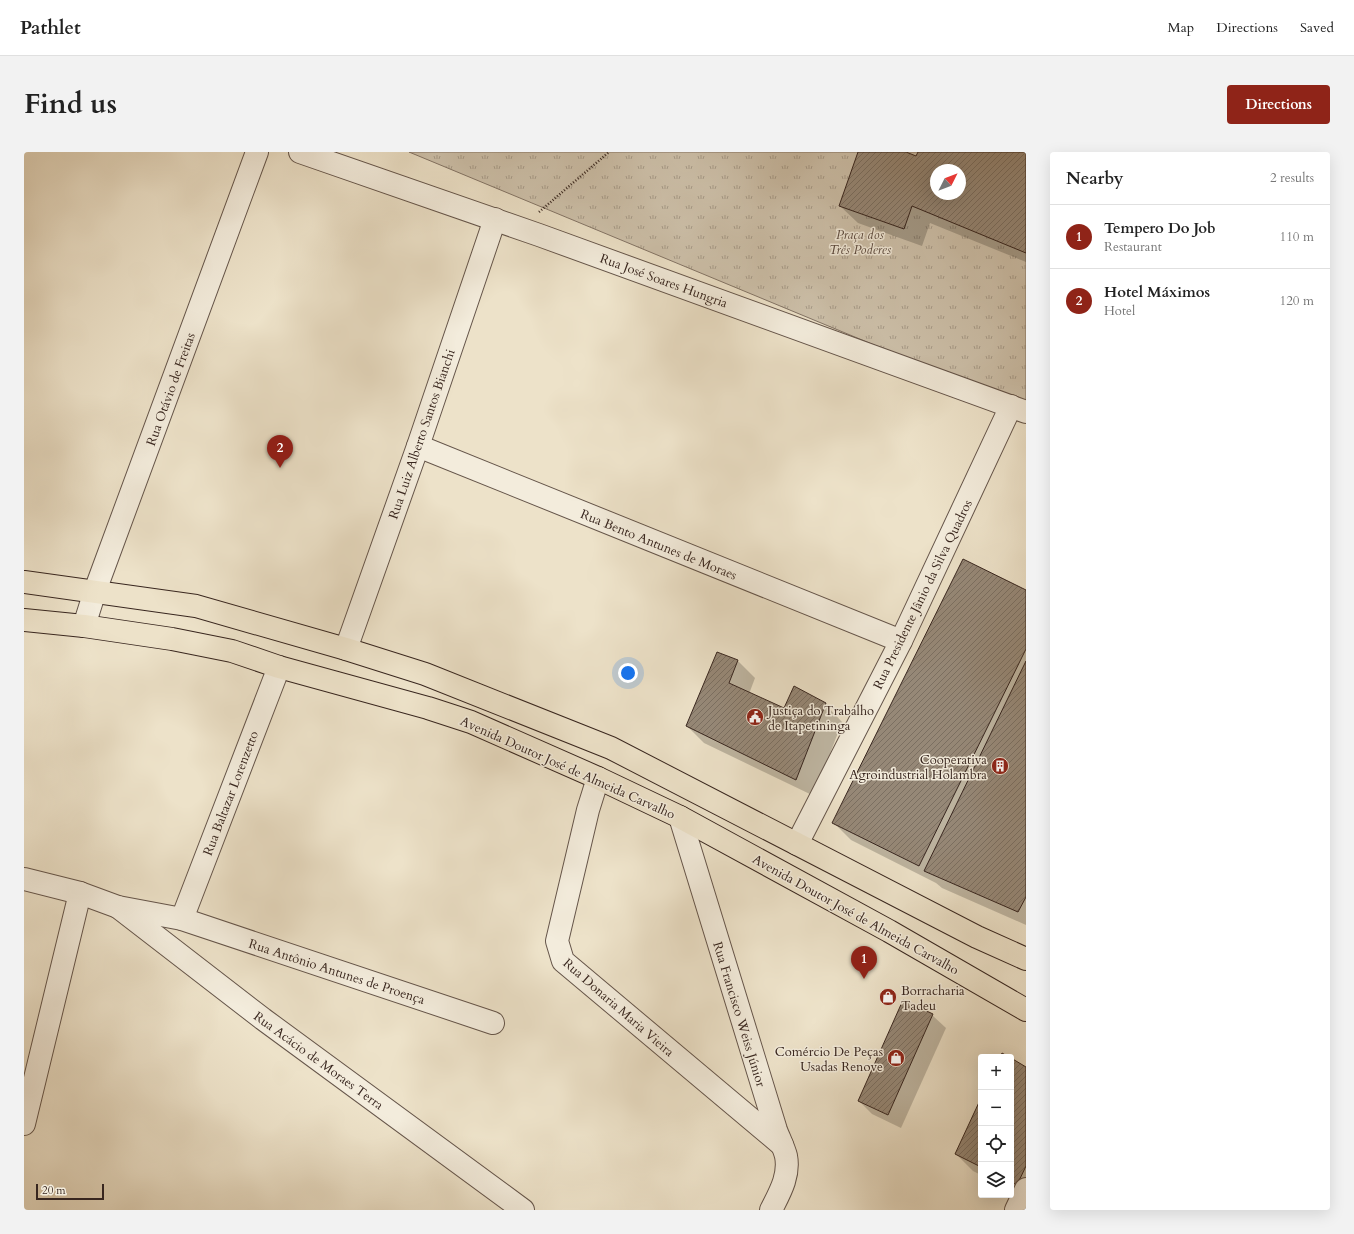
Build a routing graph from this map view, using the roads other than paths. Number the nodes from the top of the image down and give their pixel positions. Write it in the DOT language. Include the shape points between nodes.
graph roads {
  1 [pos="257,152"];
  2 [pos="300,152"];
  3 [pos="495,219"];
  4 [pos="1019,409"];
  5 [pos="418,446"];
  6 [pos="24,582"];
  7 [pos="95,591"];
  8 [pos="24,620"];
  9 [pos="84,626"];
  10 [pos="901,641"];
  11 [pos="346,649"];
  12 [pos="279,667"];
  13 [pos="598,778"];
  14 [pos="680,816"];
  15 [pos="798,844"];
  16 [pos="24,879"];
  17 [pos="80,893"];
  18 [pos="118,907"];
  19 [pos="182,919"];
  20 [pos="1026,959"];
  21 [pos="1026,1010"];
  22 [pos="493,1023"];
  23 [pos="29,1078"];
  24 [pos="24,1124"];
  25 [pos="782,1145"];
  26 [pos="1026,1189"];
  27 [pos="523,1210"];
  28 [pos="770,1210"];
  29 [pos="1016,1210"];
  1 -- 7 [label="street, Rua Otávio de Freitas"];
  2 -- 3 [label="street, Rua José Soares Hungria"];
  3 -- 4 [label="street, Rua José Soares Hungria"];
  3 -- 5 [label="street, Rua Luiz Alberto Santos Bianchi"];
  4 -- 10 [label="street, Rua Presidente Jânio da Silva Quadros"];
  5 -- 10 [label="street, Rua Bento Antunes de Moraes"];
  5 -- 11 [label="street, Rua Luiz Alberto Santos Bianchi"];
  6 -- 7 [label="main road"];
  7 -- 9 [label="street, Rua Otávio de Freitas"];
  7 -- 11 [label="main road" via="196,606"];
  8 -- 9 [label="main road, Avenida Doutor José de Almeida Carvalho"];
  9 -- 12 [label="main road, Avenida Doutor José de Almeida Carvalho" via="232,651"];
  10 -- 15 [label="street, Rua Presidente Jânio da Silva Quadros"];
  11 -- 15 [label="main road" via="425,674 611,748"];
  12 -- 13 [label="main road, Avenida Doutor José de Almeida Carvalho" via="471,722"];
  12 -- 19 [label="street, Rua Baltazar Lorenzetto"];
  13 -- 14 [label="main road, Avenida Doutor José de Almeida Carvalho"];
  13 -- 25 [label="street, Rua Donaria Maria Vieira" via="557,941 563,961"];
  14 -- 21 [label="main road, Avenida Doutor José de Almeida Carvalho"];
  14 -- 25 [label="street, Rua Francisco Weiss Júnior"];
  15 -- 20 [label="main road" via="977,937"];
  16 -- 17 [label="street, Rua Acácio de Moraes Terra"];
  17 -- 18 [label="street, Rua Acácio de Moraes Terra"];
  17 -- 23 [label="street"];
  18 -- 19 [label="street, Rua Acácio de Moraes Terra"];
  18 -- 27 [label="street, Rua Acácio de Moraes Terra" via="270,1024"];
  19 -- 22 [label="street, Rua Antônio Antunes de Proença"];
  23 -- 24 [label="street"];
  25 -- 28 [label="street, Rua Francisco Weiss Júnior" via="788,1170 780,1194"];
  26 -- 29 [label="street"];
}
